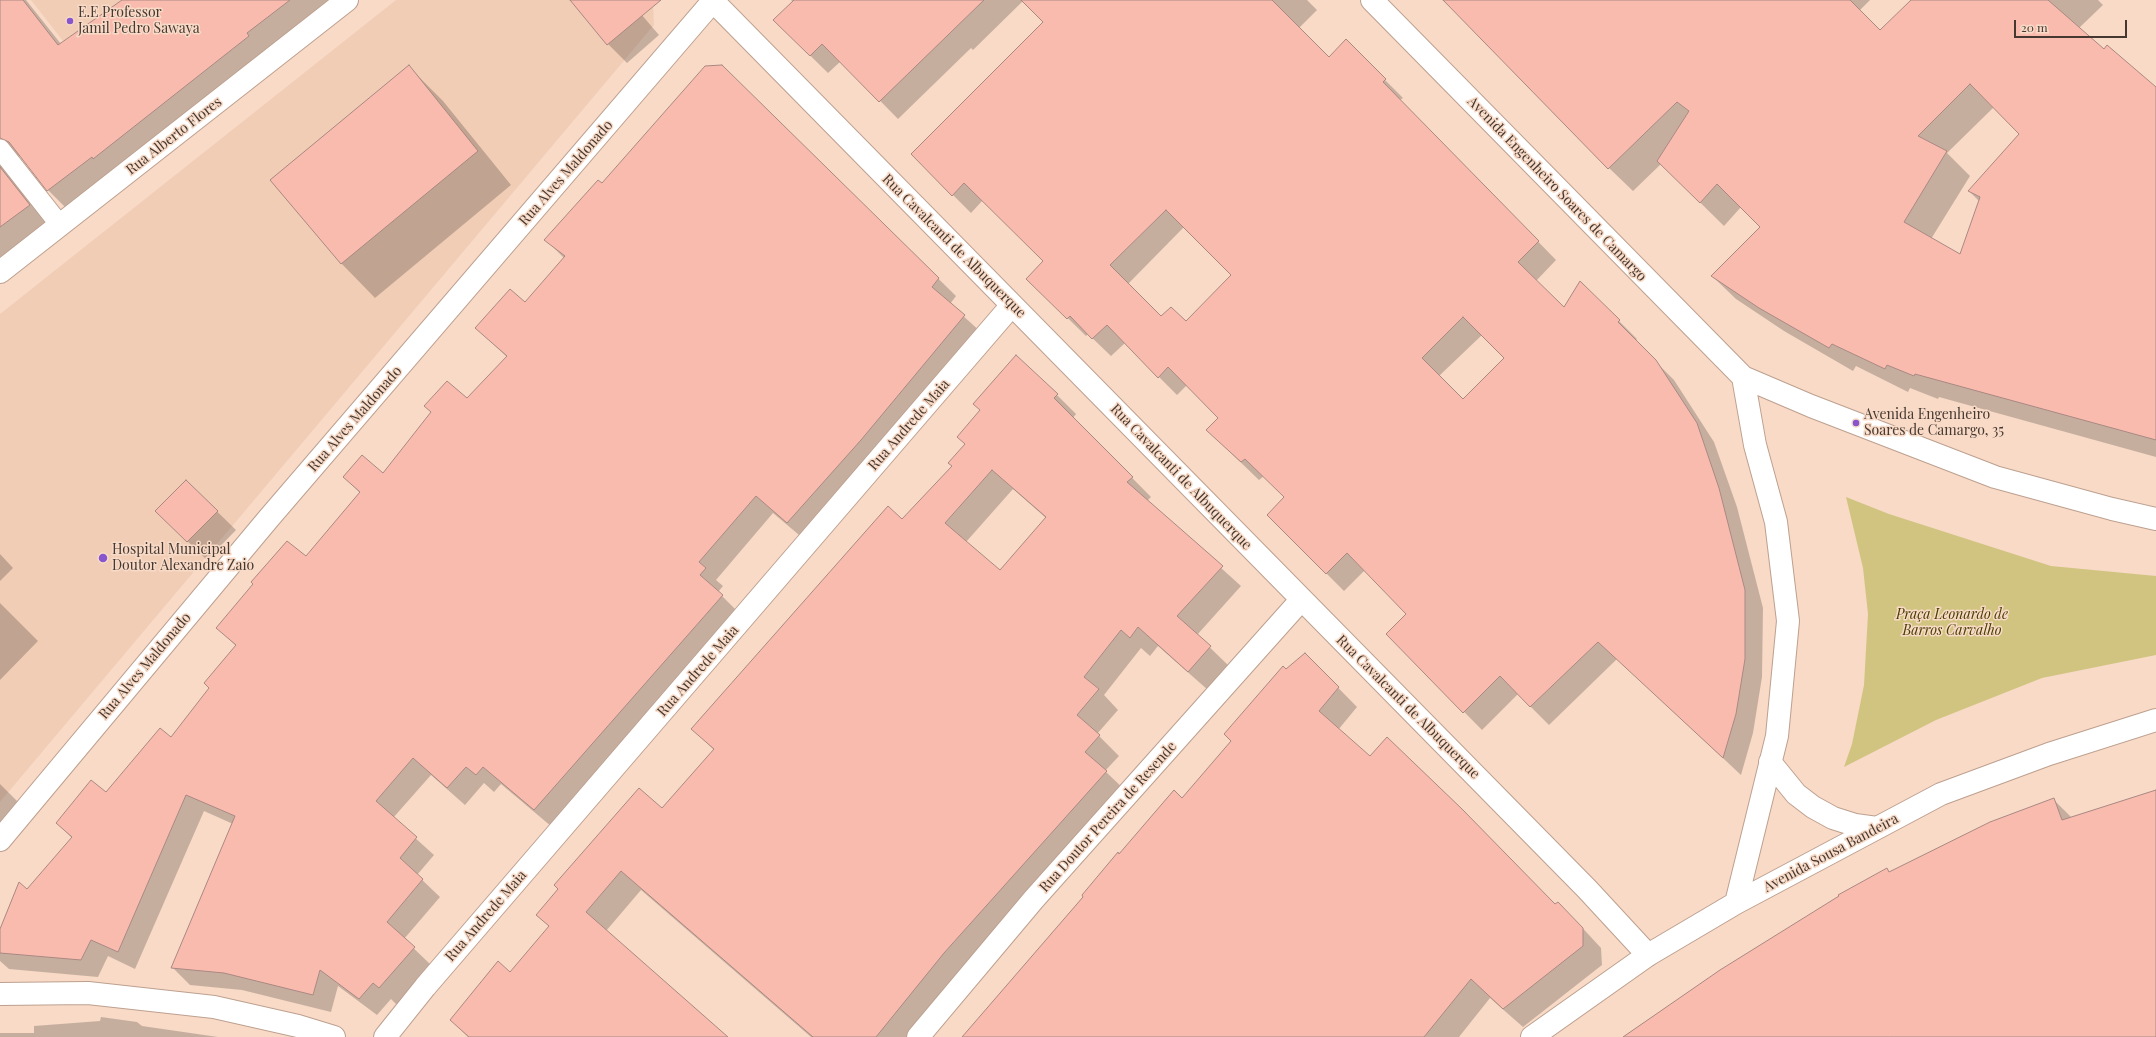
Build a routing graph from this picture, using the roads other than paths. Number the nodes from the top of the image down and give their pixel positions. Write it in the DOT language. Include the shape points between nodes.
graph roads {
  1 [pos="347,0"];
  2 [pos="1372,0"];
  3 [pos="713,1"];
  4 [pos="0,149"];
  5 [pos="60,225"];
  6 [pos="0,272"];
  7 [pos="1012,305"];
  8 [pos="1743,377"];
  9 [pos="2156,518"];
  10 [pos="1301,600"];
  11 [pos="2156,720"];
  12 [pos="1770,762"];
  13 [pos="1877,828"];
  14 [pos="0,840"];
  15 [pos="1736,903"];
  16 [pos="1648,955"];
  17 [pos="0,994"];
  18 [pos="334,1037"];
  19 [pos="385,1037"];
  20 [pos="918,1037"];
  21 [pos="1532,1037"];
  1 -- 5 [label="street, Rua Alberto Flores"];
  2 -- 8 [label="street, Avenida Engenheiro Soares de Camargo"];
  3 -- 7 [label="street, Rua Cavalcanti de Albuquerque"];
  3 -- 14 [label="street, Rua Alves Maldonado" via="275,512"];
  4 -- 5 [label="lane"];
  5 -- 6 [label="street, Rua Alberto Flores"];
  7 -- 10 [label="street, Rua Cavalcanti de Albuquerque"];
  7 -- 19 [label="street, Rua Andrede Maia" via="425,987"];
  8 -- 9 [label="street" via="1995,477 2112,509"];
  8 -- 12 [label="street" via="1755,445 1776,522 1788,621 1777,736"];
  10 -- 16 [label="street, Rua Cavalcanti de Albuquerque" via="1587,888"];
  10 -- 20 [label="street, Rua Doutor Pereira de Resende" via="1034,899"];
  11 -- 13 [label="street, Avenida Sousa Bandeira" via="2049,754 1941,794"];
  12 -- 13 [label="street" via="1796,794 1813,807 1833,818"];
  12 -- 15 [label="street"];
  13 -- 15 [label="street, Avenida Sousa Bandeira"];
  15 -- 16 [label="street, Avenida Sousa Bandeira"];
  16 -- 21 [label="street, Avenida Sousa Bandeira"];
  17 -- 18 [label="street" via="88,993 214,1007"];
}
